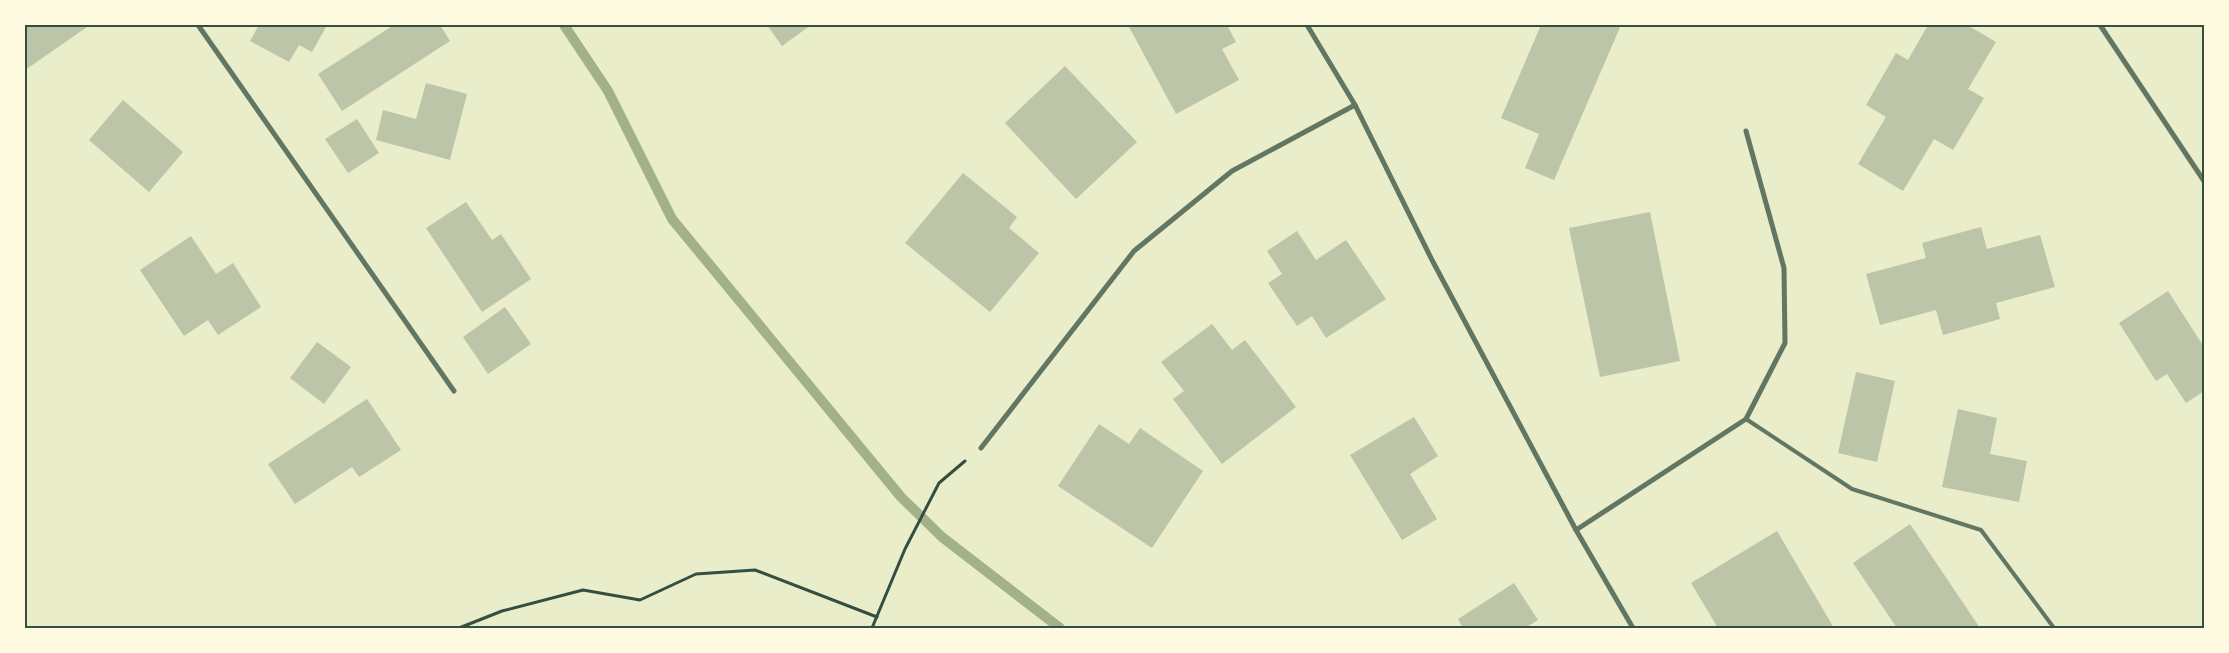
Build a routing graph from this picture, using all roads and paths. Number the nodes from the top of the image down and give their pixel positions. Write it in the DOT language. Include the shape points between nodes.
graph roads {
  1 [pos="198,25"];
  2 [pos="1307,25"];
  3 [pos="2100,25"];
  4 [pos="1355,105"];
  5 [pos="1746,131"];
  6 [pos="2204,181"];
  7 [pos="454,391"];
  8 [pos="1746,419"];
  9 [pos="980,448"];
  10 [pos="1576,530"];
  11 [pos="877,617"];
  12 [pos="459,628"];
  13 [pos="872,628"];
  14 [pos="1633,628"];
  15 [pos="2054,628"];
  1 -- 7 [label="street"];
  2 -- 4 [label="street"];
  3 -- 6 [label="street"];
  4 -- 9 [label="street" via="1232,170 1134,251"];
  4 -- 10 [label="street" via="1432,260"];
  5 -- 8 [label="street" via="1784,268 1784,343"];
  8 -- 10 [label="street"];
  8 -- 15 [label="lane" via="1852,489 1981,530"];
  9 -- 11 [label="path" via="939,483"];
  10 -- 14 [label="street"];
  11 -- 12 [label="path" via="754,570 696,574 640,600 583,590 502,611"];
  11 -- 13 [label="path"];
}
